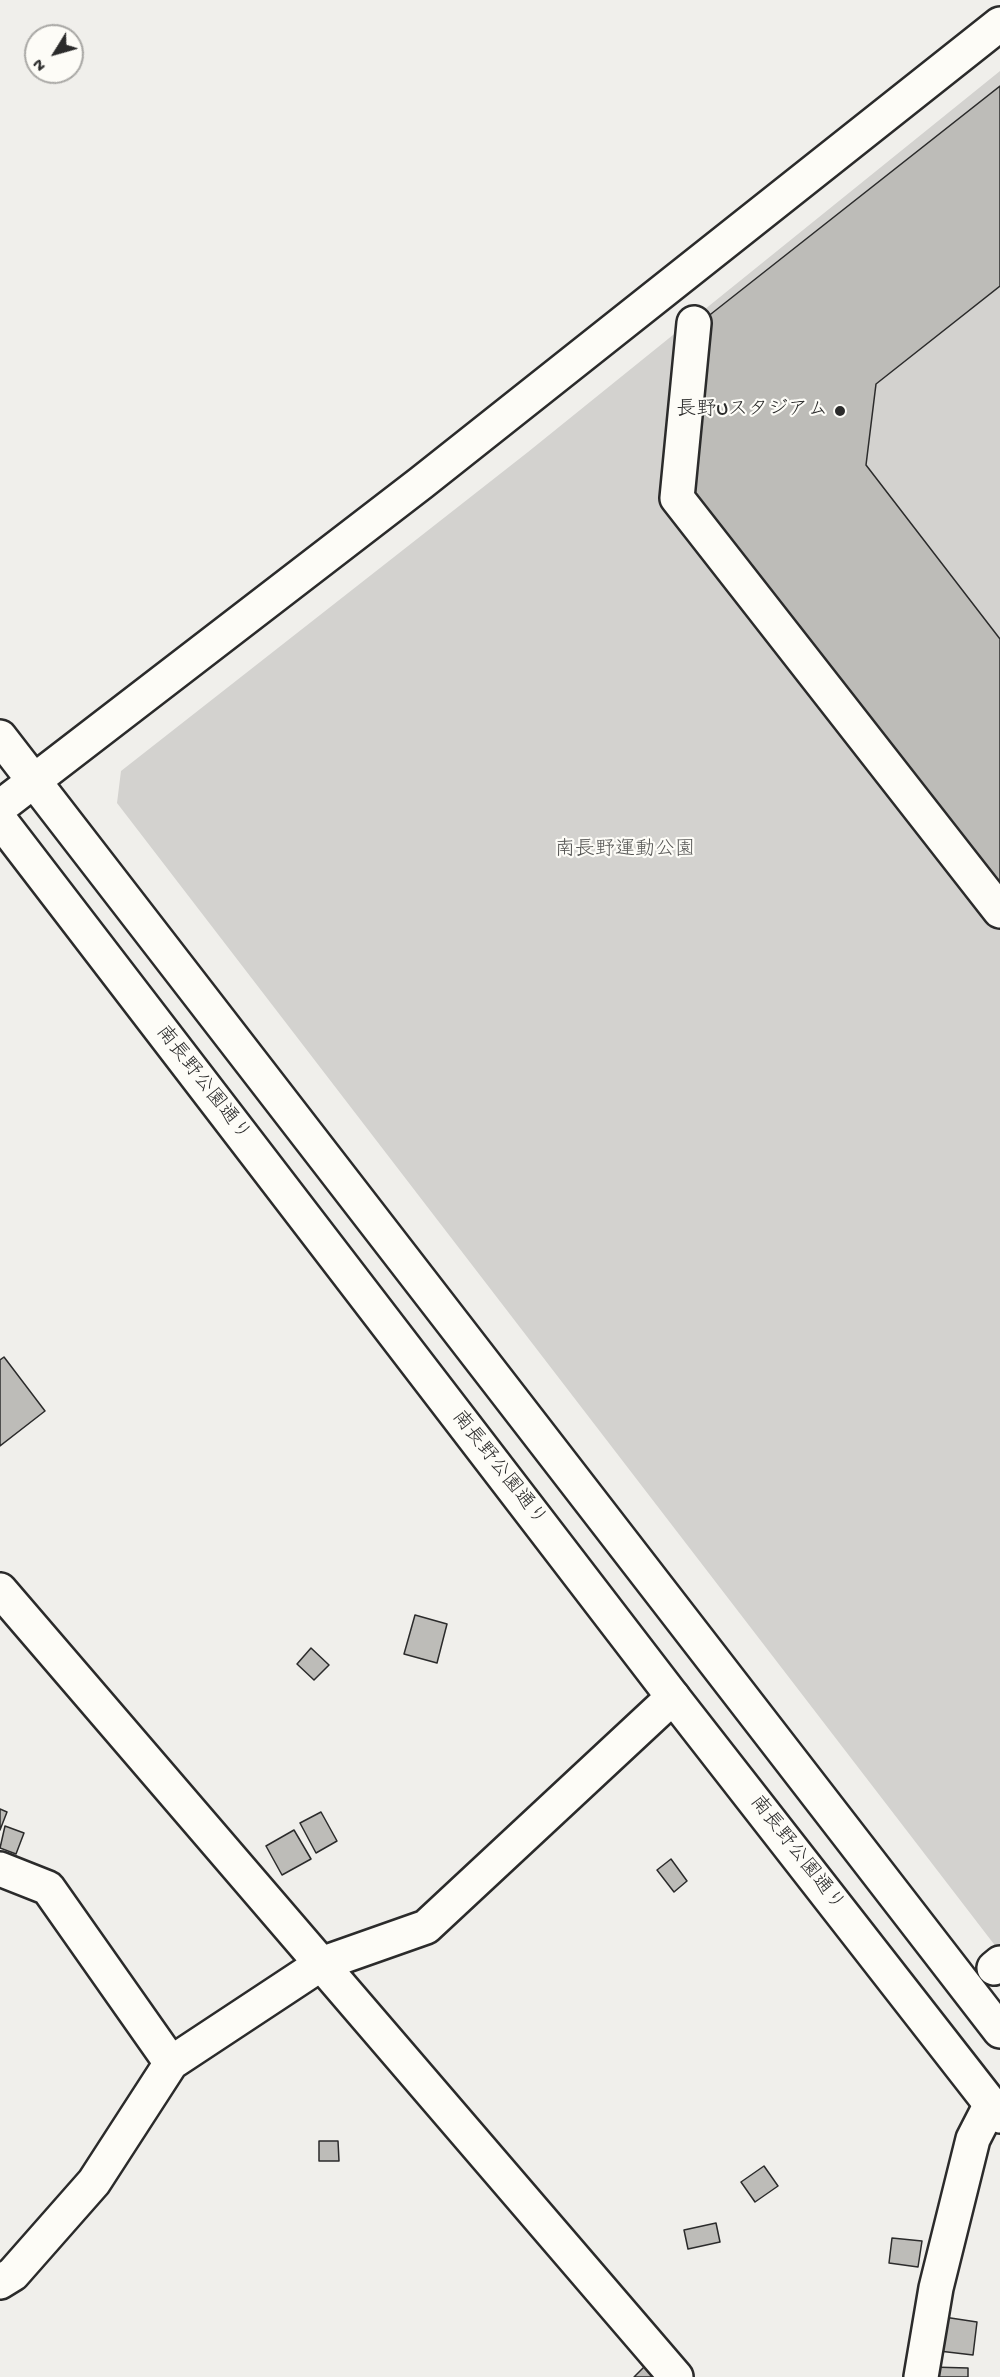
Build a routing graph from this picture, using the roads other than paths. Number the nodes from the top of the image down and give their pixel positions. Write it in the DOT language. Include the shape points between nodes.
graph roads {
  1 [pos="1000,24"];
  2 [pos="694,323"];
  3 [pos="0,737"];
  4 [pos="34,781"];
  5 [pos="0,807"];
  6 [pos="0,820"];
  7 [pos="1000,911"];
  8 [pos="0,1590"];
  9 [pos="673,1697"];
  10 [pos="0,1869"];
  11 [pos="321,1964"];
  12 [pos="1000,2031"];
  13 [pos="171,2063"];
  14 [pos="995,2110"];
  15 [pos="0,2282"];
  16 [pos="676,2377"];
  17 [pos="921,2377"];
  1 -- 4 [label="street" via="421,483"];
  2 -- 7 [label="street" via="677,498"];
  3 -- 4 [label="street"];
  4 -- 5 [label="street"];
  4 -- 12 [label="street"];
  6 -- 9 [label="street, 南長野公園通り"];
  8 -- 11 [label="street"];
  9 -- 11 [label="street" via="426,1928"];
  9 -- 14 [label="street, 南長野公園通り"];
  10 -- 13 [label="street" via="48,1888"];
  11 -- 13 [label="street"];
  11 -- 16 [label="street"];
  13 -- 15 [label="street" via="94,2182 13,2274"];
  14 -- 17 [label="street" via="973,2139 936,2288"];
}
